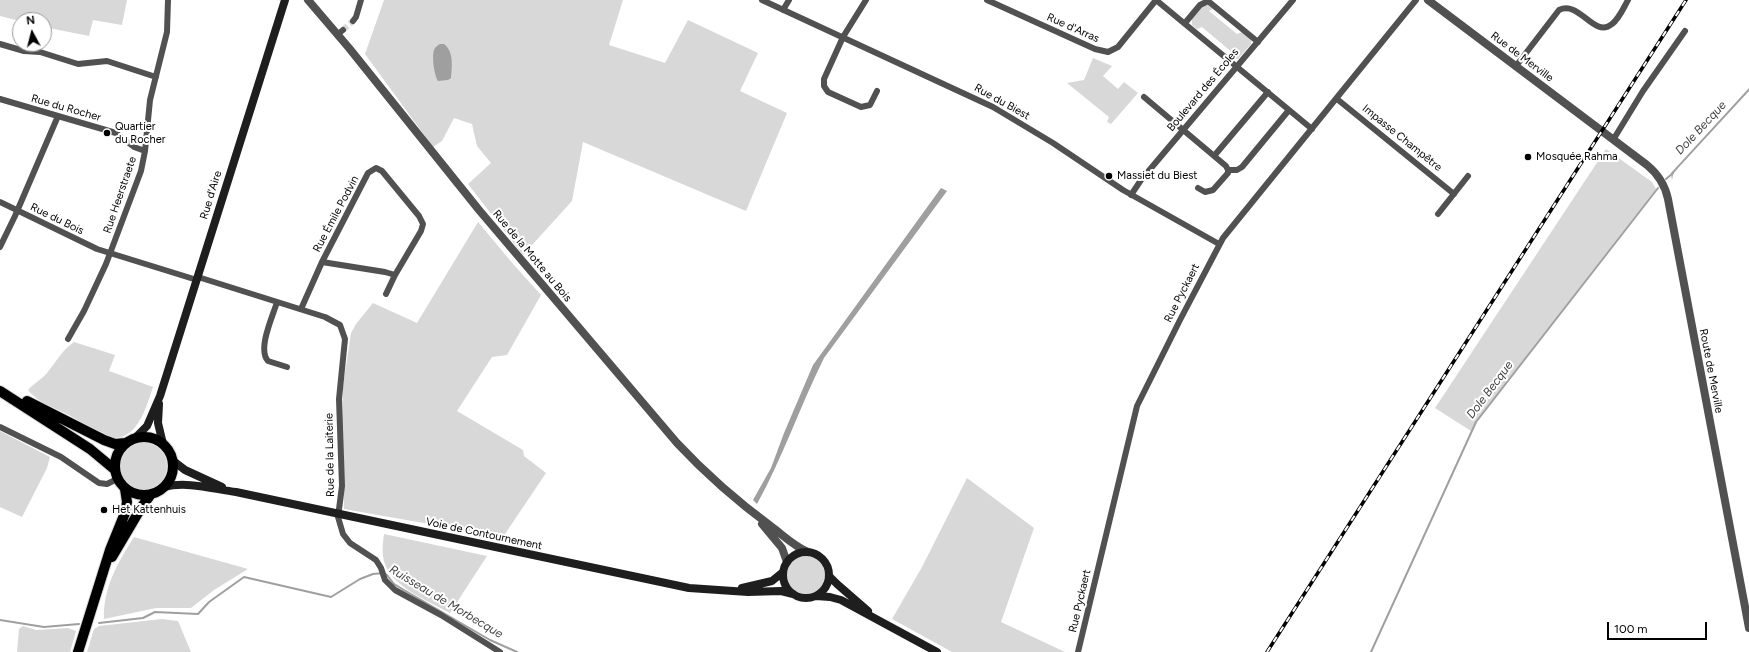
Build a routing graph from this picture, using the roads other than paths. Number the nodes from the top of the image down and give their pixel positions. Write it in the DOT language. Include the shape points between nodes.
graph roads {
  1 [pos="168,0"];
  2 [pos="285,0"];
  3 [pos="308,0"];
  4 [pos="361,0"];
  5 [pos="762,0"];
  6 [pos="789,0"];
  7 [pos="866,0"];
  8 [pos="987,0"];
  9 [pos="1156,0"];
  10 [pos="1292,0"];
  11 [pos="1416,0"];
  12 [pos="1428,0"];
  13 [pos="1628,0"];
  14 [pos="783,10"];
  15 [pos="353,21"];
  16 [pos="1185,23"];
  17 [pos="1685,31"];
  18 [pos="844,38"];
  19 [pos="1258,42"];
  20 [pos="0,44"];
  21 [pos="1237,66"];
  22 [pos="1516,66"];
  23 [pos="156,77"];
  24 [pos="877,91"];
  25 [pos="1268,92"];
  26 [pos="1144,97"];
  27 [pos="0,99"];
  28 [pos="1337,99"];
  29 [pos="1289,110"];
  30 [pos="58,116"];
  31 [pos="1312,129"];
  32 [pos="1183,130"];
  33 [pos="1602,131"];
  34 [pos="1613,140"];
  35 [pos="145,151"];
  36 [pos="1214,156"];
  37 [pos="1228,170"];
  38 [pos="1468,176"];
  39 [pos="1198,188"];
  40 [pos="1131,194"];
  41 [pos="1454,194"];
  42 [pos="0,202"];
  43 [pos="18,211"];
  44 [pos="1438,214"];
  45 [pos="1220,244"];
  46 [pos="0,247"];
  47 [pos="110,254"];
  48 [pos="322,262"];
  49 [pos="395,275"];
  50 [pos="197,279"];
  51 [pos="386,294"];
  52 [pos="278,302"];
  53 [pos="301,309"];
  54 [pos="68,339"];
  55 [pos="287,367"];
  56 [pos="0,390"];
  57 [pos="160,396"];
  58 [pos="0,427"];
  59 [pos="136,438"];
  60 [pos="125,444"];
  61 [pos="163,444"];
  62 [pos="172,460"];
  63 [pos="116,474"];
  64 [pos="164,487"];
  65 [pos="125,489"];
  66 [pos="236,492"];
  67 [pos="152,494"];
  68 [pos="338,514"];
  69 [pos="754,514"];
  70 [pos="808,552"];
  71 [pos="787,562"];
  72 [pos="106,567"];
  73 [pos="783,572"];
  74 [pos="829,576"];
  75 [pos="727,590"];
  76 [pos="794,594"];
  77 [pos="813,596"];
  78 [pos="880,620"];
  79 [pos="1749,628"];
  80 [pos="78,652"];
  81 [pos="500,652"];
  82 [pos="937,652"];
  83 [pos="1078,652"];
  1 -- 23 [label="street, Rue Heerstraete" via="168,26"];
  2 -- 50 [label="main road, Rue d'Aire"];
  3 -- 69 [label="street, Rue de la Motte au Bois" via="340,32 475,206 662,425 702,468"];
  4 -- 15 [label="street"];
  5 -- 14 [label="street, Rue du Biest"];
  6 -- 14 [label="street"];
  7 -- 18 [label="street"];
  8 -- 9 [label="street, Rue d'Arras" via="1106,52 1118,47"];
  9 -- 16 [label="street"];
  10 -- 19 [label="street, Boulevard des Écoles"];
  11 -- 28 [label="street, Rue Pyckaert"];
  12 -- 22 [label="street, Rue de Merville"];
  13 -- 22 [label="street" via="1614,23 1607,27 1597,26 1571,7 1559,10"];
  14 -- 18 [label="street, Rue du Biest"];
  16 -- 19 [label="street" via="1201,3 1208,1"];
  16 -- 21 [label="street"];
  17 -- 34 [label="street"];
  18 -- 24 [label="street" via="824,79 824,88 863,107 870,105"];
  18 -- 40 [label="street, Rue du Biest" via="1004,113"];
  19 -- 21 [label="street, Boulevard des Écoles"];
  20 -- 23 [label="street" via="24,51 40,52 78,64 107,61"];
  21 -- 25 [label="street"];
  21 -- 32 [label="street, Boulevard des Écoles"];
  22 -- 33 [label="street, Rue de Merville"];
  23 -- 35 [label="street, Rue Heerstraete" via="149,105"];
  25 -- 29 [label="street"];
  25 -- 36 [label="street"];
  26 -- 32 [label="street"];
  27 -- 30 [label="street, Rue du Rocher"];
  28 -- 31 [label="street, Rue Pyckaert"];
  28 -- 41 [label="street, Impasse Champêtre"];
  29 -- 31 [label="street"];
  29 -- 37 [label="street" via="1242,167"];
  30 -- 35 [label="street, Rue du Rocher" via="116,133 136,149"];
  30 -- 43 [label="street"];
  31 -- 45 [label="street, Rue Pyckaert"];
  32 -- 36 [label="street"];
  32 -- 40 [label="street, Boulevard des Écoles"];
  33 -- 34 [label="street, Route de Merville"];
  34 -- 79 [label="street, Route de Merville" via="1654,171 1665,189"];
  35 -- 47 [label="street, Rue Heerstraete" via="139,175"];
  36 -- 37 [label="street"];
  37 -- 39 [label="street" via="1211,192 1204,192"];
  38 -- 41 [label="street"];
  40 -- 45 [label="street, Rue du Biest"];
  41 -- 44 [label="street"];
  42 -- 43 [label="street, Rue du Bois"];
  43 -- 46 [label="street"];
  43 -- 47 [label="street, Rue du Bois"];
  45 -- 83 [label="street, Rue Pyckaert" via="1137,406"];
  47 -- 50 [label="street, Rue du Bois"];
  47 -- 54 [label="street, Rue Heerstraete"];
  48 -- 49 [label="street, Rue Émile Podvin"];
  48 -- 49 [label="street, Rue Émile Podvin" via="368,173 378,169 423,224"];
  48 -- 53 [label="street, Rue Émile Podvin"];
  49 -- 51 [label="street, Rue Émile Podvin"];
  50 -- 52 [label="street, Rue de la Laiterie"];
  50 -- 57 [label="main road, Rue d'Aire"];
  52 -- 53 [label="street, Rue de la Laiterie"];
  52 -- 55 [label="street" via="263,352 268,361"];
  53 -- 68 [label="street, Rue de la Laiterie" via="334,321 340,325 345,335 339,399 342,486"];
  56 -- 60 [label="main road" via="104,440"];
  56 -- 63 [label="main road" via="90,449 106,461"];
  57 -- 59 [label="main road, Rue d'Aire" via="145,429"];
  57 -- 61 [label="main road, Rue d'Aire" via="158,423"];
  58 -- 63 [label="street" via="61,457 99,483 107,484"];
  59 -- 60 [label="main road"];
  59 -- 61 [label="main road" via="151,438"];
  60 -- 63 [label="main road" via="117,454"];
  61 -- 62 [label="main road" via="170,452"];
  62 -- 64 [label="main road" via="172,475"];
  62 -- 66 [label="main road, Voie de Contournement" via="198,477"];
  63 -- 65 [label="main road"];
  64 -- 66 [label="main road, Voie de Contournement" via="177,484"];
  64 -- 67 [label="main road"];
  65 -- 67 [label="main road" via="139,495"];
  65 -- 72 [label="main road" via="125,513 113,541"];
  66 -- 68 [label="main road, Voie de Contournement"];
  67 -- 72 [label="main road"];
  68 -- 75 [label="main road, Voie de Contournement" via="671,585"];
  68 -- 81 [label="street, Rue de la Laiterie" via="340,528 347,540 374,558 389,585"];
  69 -- 70 [label="street, Rue de la Motte au Bois"];
  69 -- 71 [label="street, Rue de la Motte au Bois" via="782,548"];
  70 -- 71 [label="main road" via="797,553"];
  70 -- 74 [label="main road" via="822,558 827,565"];
  71 -- 73 [label="main road"];
  72 -- 80 [label="main road"];
  73 -- 75 [label="main road" via="768,582"];
  73 -- 76 [label="main road" via="786,585"];
  74 -- 77 [label="main road" via="824,589"];
  74 -- 78 [label="main road"];
  75 -- 76 [label="main road" via="781,591"];
  76 -- 77 [label="main road" via="804,598"];
  77 -- 78 [label="main road" via="837,598"];
  78 -- 82 [label="main road"];
}
